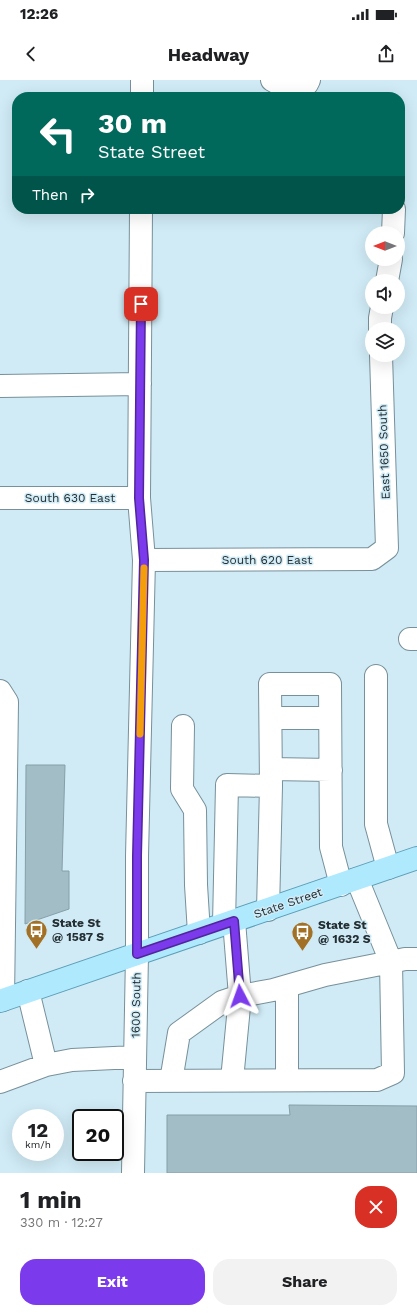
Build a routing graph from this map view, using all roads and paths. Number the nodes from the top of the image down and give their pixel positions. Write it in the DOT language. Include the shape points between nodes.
graph roads {
  1 [pos="142,80"];
  2 [pos="272,80"];
  3 [pos="309,80"];
  4 [pos="142,92"];
  5 [pos="141,214"];
  6 [pos="394,214"];
  7 [pos="393,226"];
  8 [pos="381,362"];
  9 [pos="140,384"];
  10 [pos="0,386"];
  11 [pos="0,498"];
  12 [pos="139,498"];
  13 [pos="387,548"];
  14 [pos="144,560"];
  15 [pos="376,676"];
  16 [pos="0,691"];
  17 [pos="271,718"];
  18 [pos="330,718"];
  19 [pos="183,726"];
  20 [pos="331,770"];
  21 [pos="271,778"];
  22 [pos="417,858"];
  23 [pos="388,868"];
  24 [pos="349,882"];
  25 [pos="2,902"];
  26 [pos="268,910"];
  27 [pos="229,923"];
  28 [pos="199,933"];
  29 [pos="2,941"];
  30 [pos="137,954"];
  31 [pos="417,959"];
  32 [pos="391,962"];
  33 [pos="287,986"];
  34 [pos="28,991"];
  35 [pos="240,996"];
  36 [pos="2,1000"];
  37 [pos="135,1057"];
  38 [pos="46,1065"];
  39 [pos="232,1080"];
  40 [pos="287,1080"];
  41 [pos="134,1081"];
  42 [pos="171,1081"];
  43 [pos="0,1082"];
  44 [pos="133,1173"];
  1 -- 4 [label="street"];
  2 -- 3 [label="street" via="283,86 307,84"];
  5 -- 9 [label="street, 1600 South"];
  6 -- 7 [label="street"];
  8 -- 13 [label="street, East 1650 South"];
  9 -- 10 [label="street"];
  9 -- 12 [label="street, 1600 South"];
  11 -- 12 [label="street, South 630 East"];
  12 -- 14 [label="street, 1600 South"];
  13 -- 14 [label="street, South 620 East" via="372,559"];
  14 -- 30 [label="street, 1600 South"];
  15 -- 23 [label="street" via="376,824"];
  16 -- 25 [label="street" via="7,702"];
  17 -- 18 [label="street"];
  17 -- 18 [label="street" via="270,684 330,684"];
  17 -- 21 [label="street"];
  18 -- 20 [label="street"];
  19 -- 28 [label="street" via="182,789 195,810"];
  20 -- 21 [label="street"];
  20 -- 24 [label="street" via="331,847"];
  21 -- 26 [label="street"];
  21 -- 27 [label="street" via="227,785"];
  22 -- 23 [label="main road, State Street"];
  23 -- 24 [label="main road, State Street"];
  24 -- 26 [label="main road, State Street"];
  24 -- 32 [label="street"];
  25 -- 29 [label="street"];
  26 -- 27 [label="main road, State Street"];
  27 -- 28 [label="main road, State Street"];
  27 -- 35 [label="street"];
  28 -- 30 [label="main road, State Street"];
  29 -- 36 [label="street"];
  30 -- 34 [label="main road, State Street"];
  30 -- 37 [label="street, 1600 South"];
  31 -- 32 [label="street"];
  32 -- 33 [label="street" via="325,975"];
  32 -- 40 [label="street" via="393,1073 377,1080"];
  33 -- 35 [label="street"];
  33 -- 40 [label="street"];
  34 -- 36 [label="main road, State Street"];
  34 -- 38 [label="street"];
  35 -- 39 [label="street"];
  35 -- 42 [label="street" via="222,1002 179,1033"];
  37 -- 38 [label="street" via="72,1060"];
  37 -- 41 [label="street, 1600 South"];
  38 -- 43 [label="street"];
  39 -- 40 [label="street"];
  39 -- 42 [label="street"];
  41 -- 42 [label="street"];
  41 -- 44 [label="street, 1600 South"];
}
